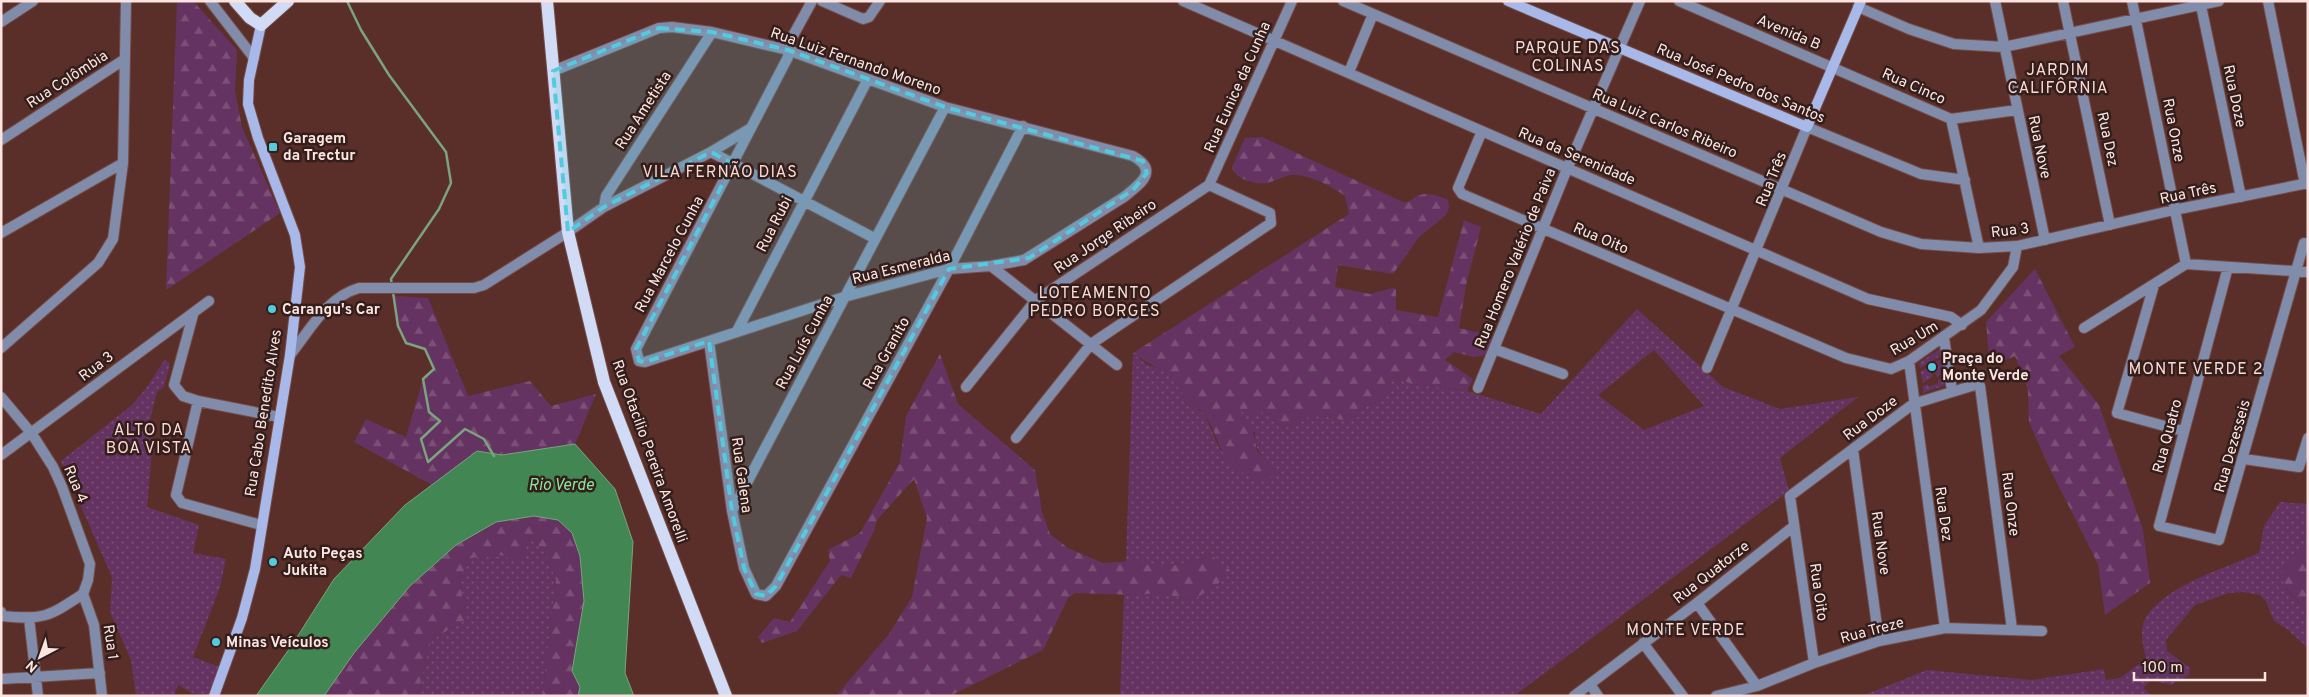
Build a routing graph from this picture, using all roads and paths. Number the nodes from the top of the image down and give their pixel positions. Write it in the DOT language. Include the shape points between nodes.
graph roads {
  1 [pos="33,1"];
  2 [pos="126,1"];
  3 [pos="210,1"];
  4 [pos="235,1"];
  5 [pos="288,1"];
  6 [pos="547,1"];
  7 [pos="812,1"];
  8 [pos="822,1"];
  9 [pos="880,1"];
  10 [pos="1183,1"];
  11 [pos="1292,1"];
  12 [pos="1344,1"];
  13 [pos="1508,1"];
  14 [pos="1640,1"];
  15 [pos="1679,1"];
  16 [pos="1994,1"];
  17 [pos="2063,1"];
  18 [pos="2132,1"];
  19 [pos="2219,1"];
  20 [pos="2268,1"];
  21 [pos="2201,3"];
  22 [pos="1860,4"];
  23 [pos="1373,14"];
  24 [pos="2136,20"];
  25 [pos="1,22"];
  26 [pos="261,24"];
  27 [pos="712,32"];
  28 [pos="2070,34"];
  29 [pos="1274,42"];
  30 [pos="2004,47"];
  31 [pos="1619,48"];
  32 [pos="788,50"];
  33 [pos="254,58"];
  34 [pos="125,59"];
  35 [pos="1833,66"];
  36 [pos="553,70"];
  37 [pos="1349,72"];
  38 [pos="868,79"];
  39 [pos="945,107"];
  40 [pos="1593,109"];
  41 [pos="2017,110"];
  42 [pos="1951,119"];
  43 [pos="1023,126"];
  44 [pos="1808,127"];
  45 [pos="751,128"];
  46 [pos="1482,131"];
  47 [pos="1,140"];
  48 [pos="711,152"];
  49 [pos="123,163"];
  50 [pos="733,164"];
  51 [pos="1148,168"];
  52 [pos="1568,169"];
  53 [pos="1965,180"];
  54 [pos="2307,184"];
  55 [pos="1210,185"];
  56 [pos="1783,190"];
  57 [pos="2241,197"];
  58 [pos="803,201"];
  59 [pos="604,207"];
  60 [pos="2174,210"];
  61 [pos="2110,225"];
  62 [pos="1542,229"];
  63 [pos="568,232"];
  64 [pos="1,233"];
  65 [pos="874,238"];
  66 [pos="2045,240"];
  67 [pos="2304,243"];
  68 [pos="2016,246"];
  69 [pos="1979,248"];
  70 [pos="1757,250"];
  71 [pos="2186,264"];
  72 [pos="991,266"];
  73 [pos="2228,267"];
  74 [pos="949,269"];
  75 [pos="2303,271"];
  76 [pos="2154,285"];
  77 [pos="844,297"];
  78 [pos="1036,300"];
  79 [pos="209,301"];
  80 [pos="1731,311"];
  81 [pos="193,315"];
  82 [pos="1962,325"];
  83 [pos="2084,328"];
  84 [pos="737,331"];
  85 [pos="1944,338"];
  86 [pos="709,340"];
  87 [pos="1091,344"];
  88 [pos="1,348"];
  89 [pos="1494,349"];
  90 [pos="290,355"];
  91 [pos="639,361"];
  92 [pos="1909,362"];
  93 [pos="1117,365"];
  94 [pos="1708,368"];
  95 [pos="1563,374"];
  96 [pos="1978,384"];
  97 [pos="966,387"];
  98 [pos="1478,388"];
  99 [pos="1952,390"];
  100 [pos="1,397"];
  101 [pos="198,400"];
  102 [pos="1913,404"];
  103 [pos="280,417"];
  104 [pos="2183,431"];
  105 [pos="32,434"];
  106 [pos="1016,438"];
  107 [pos="2308,438"];
  108 [pos="1853,450"];
  109 [pos="1,455"];
  110 [pos="2244,459"];
  111 [pos="1790,496"];
  112 [pos="732,512"];
  113 [pos="261,525"];
  114 [pos="1794,526"];
  115 [pos="2220,540"];
  116 [pos="771,593"];
  117 [pos="83,594"];
  118 [pos="1697,603"];
  119 [pos="1,612"];
  120 [pos="2,616"];
  121 [pos="28,618"];
  122 [pos="1945,628"];
  123 [pos="2012,629"];
  124 [pos="2042,631"];
  125 [pos="1879,641"];
  126 [pos="1643,643"];
  127 [pos="1814,663"];
  128 [pos="100,673"];
  129 [pos="36,677"];
  130 [pos="1,679"];
  131 [pos="1590,684"];
  132 [pos="1758,686"];
  133 [pos="38,696"];
  134 [pos="102,696"];
  135 [pos="214,696"];
  136 [pos="726,696"];
  137 [pos="1574,696"];
  138 [pos="1598,696"];
  139 [pos="1683,696"];
  140 [pos="1716,696"];
  1 -- 25 [label="street"];
  2 -- 34 [label="street"];
  3 -- 33 [label="street"];
  4 -- 26 [label="main road" via="250,18"];
  5 -- 26 [label="main road"];
  6 -- 36 [label="main road, Rua Otacilio Pereira Amorelli"];
  7 -- 32 [label="street, Rua Marcelo Cunha"];
  8 -- 9 [label="street" via="863,19 869,17"];
  10 -- 29 [label="street, Rua da Serenidade"];
  11 -- 29 [label="street, Rua Eunice da Cunha"];
  12 -- 23 [label="street, Rua Luiz Carlos Ribeiro"];
  13 -- 31 [label="main road, Rua José Pedro dos Santos"];
  14 -- 31 [label="street, Rua Homero Valério de Paiva"];
  15 -- 35 [label="street, Avenida B"];
  16 -- 30 [label="street, Rua Nove"];
  17 -- 28 [label="street, Rua Dez"];
  18 -- 24 [label="street, Rua Onze"];
  19 -- 21 [label="street"];
  20 -- 54 [label="street"];
  21 -- 24 [label="street"];
  21 -- 57 [label="street, Rua Doze"];
  22 -- 30 [label="street" via="1909,29 1954,44"];
  22 -- 35 [label="main road, Rua Três"];
  23 -- 37 [label="street"];
  23 -- 40 [label="street, Rua Luiz Carlos Ribeiro"];
  24 -- 28 [label="street"];
  24 -- 60 [label="street, Rua Onze"];
  26 -- 33 [label="main road, Rua Cabo Benedito Alves"];
  27 -- 32 [label="street, Rua Luiz Fernando Moreno"];
  27 -- 36 [label="street, Rua Luiz Fernando Moreno" via="672,26 659,28"];
  27 -- 59 [label="street, Rua Ametista" via="606,196"];
  28 -- 30 [label="street"];
  28 -- 61 [label="street, Rua Dez"];
  29 -- 37 [label="street, Rua da Serenidade"];
  29 -- 55 [label="street, Rua Eunice da Cunha"];
  30 -- 41 [label="street, Rua Nove"];
  31 -- 40 [label="street, Rua Homero Valério de Paiva"];
  31 -- 44 [label="main road, Rua José Pedro dos Santos"];
  32 -- 38 [label="street, Rua Luiz Fernando Moreno"];
  32 -- 45 [label="street, Rua Marcelo Cunha" via="788,57"];
  33 -- 90 [label="main road, Rua Cabo Benedito Alves" via="248,104 300,252"];
  34 -- 47 [label="street, Rua Colômbia"];
  34 -- 49 [label="street"];
  35 -- 42 [label="street, Rua Cinco"];
  35 -- 44 [label="main road, Rua Três"];
  36 -- 63 [label="main road, Rua Otacilio Pereira Amorelli"];
  37 -- 46 [label="street, Rua da Serenidade"];
  38 -- 39 [label="street, Rua Luiz Fernando Moreno"];
  38 -- 58 [label="street, Rua Rubi"];
  39 -- 43 [label="street, Rua Luiz Fernando Moreno"];
  39 -- 65 [label="street, Rua Luís Cunha"];
  40 -- 52 [label="street, Rua Homero Valério de Paiva"];
  40 -- 56 [label="street, Rua Luiz Carlos Ribeiro"];
  41 -- 42 [label="street, Rua Cinco"];
  41 -- 66 [label="street, Rua Nove"];
  42 -- 53 [label="street"];
  43 -- 51 [label="street, Rua Luiz Fernando Moreno" via="1134,156"];
  43 -- 74 [label="street, Rua Granito"];
  44 -- 53 [label="street, Rua José Pedro dos Santos" via="1921,174"];
  44 -- 56 [label="street, Rua Três"];
  45 -- 48 [label="street"];
  45 -- 50 [label="street, Rua Marcelo Cunha"];
  46 -- 52 [label="street, Rua da Serenidade"];
  46 -- 62 [label="street, Rua Oito" via="1458,188 1460,192"];
  48 -- 50 [label="street"];
  48 -- 59 [label="street"];
  49 -- 64 [label="street"];
  49 -- 88 [label="street" via="113,239 108,250 98,263"];
  50 -- 58 [label="street"];
  50 -- 91 [label="street, Rua Marcelo Cunha" via="636,349"];
  51 -- 72 [label="street, Rua Esmeralda" via="1144,178 1124,197 1029,258"];
  52 -- 62 [label="street, Rua Homero Valério de Paiva"];
  52 -- 70 [label="street, Rua da Serenidade"];
  53 -- 69 [label="street"];
  54 -- 57 [label="street, Rua Três"];
  55 -- 78 [label="street, Rua Jorge Ribeiro"];
  55 -- 87 [label="street" via="1270,213 1271,223"];
  56 -- 69 [label="street, Rua Luiz Carlos Ribeiro" via="1881,232 1921,244"];
  56 -- 70 [label="street, Rua Três"];
  57 -- 60 [label="street, Rua Três"];
  58 -- 65 [label="street"];
  58 -- 84 [label="street, Rua Rubi"];
  59 -- 63 [label="street"];
  60 -- 61 [label="street, Rua Três"];
  60 -- 71 [label="street, Rua Onze"];
  61 -- 66 [label="street, Rua Três"];
  62 -- 80 [label="street, Rua Oito"];
  62 -- 89 [label="street, Rua Homero Valério de Paiva"];
  63 -- 90 [label="street" via="484,285 474,288 360,288 337,298"];
  63 -- 136 [label="main road, Rua Otacilio Pereira Amorelli" via="604,382"];
  65 -- 77 [label="street, Rua Luís Cunha"];
  66 -- 68 [label="street, Rua 3"];
  67 -- 75 [label="street, Rua Dezesseis"];
  68 -- 69 [label="street, Rua 3"];
  68 -- 82 [label="street, Rua Um" via="2013,267 1980,310"];
  70 -- 80 [label="street, Rua Três"];
  70 -- 82 [label="street, Rua da Serenidade" via="1868,299 1951,317"];
  71 -- 73 [label="street"];
  71 -- 76 [label="street"];
  72 -- 74 [label="street, Rua Esmeralda"];
  72 -- 78 [label="street"];
  73 -- 75 [label="street"];
  73 -- 104 [label="street, Rua Quatro"];
  74 -- 77 [label="street, Rua Esmeralda"];
  74 -- 116 [label="street, Rua Granito"];
  75 -- 110 [label="street, Rua Dezesseis"];
  76 -- 83 [label="street"];
  76 -- 104 [label="street" via="2117,413"];
  77 -- 84 [label="street, Rua Esmeralda"];
  77 -- 112 [label="street, Rua Luís Cunha"];
  78 -- 87 [label="street"];
  78 -- 97 [label="street, Rua Jorge Ribeiro"];
  79 -- 81 [label="street, Rua 3"];
  80 -- 92 [label="street, Rua Um" via="1846,358 1890,369"];
  80 -- 94 [label="street, Rua Três"];
  81 -- 101 [label="street" via="174,385 183,396"];
  81 -- 105 [label="street, Rua 3"];
  82 -- 85 [label="street, Rua Um"];
  84 -- 86 [label="street, Rua Esmeralda"];
  85 -- 92 [label="street, Rua Um"];
  85 -- 99 [label="street"];
  86 -- 91 [label="street, Rua Esmeralda" via="645,362"];
  86 -- 112 [label="street, Rua Galena"];
  87 -- 93 [label="street"];
  87 -- 106 [label="street"];
  89 -- 95 [label="street"];
  89 -- 98 [label="street, Rua Homero Valério de Paiva"];
  90 -- 103 [label="main road, Rua Cabo Benedito Alves"];
  92 -- 102 [label="street, Rua Dez"];
  96 -- 99 [label="street, Rua Doze"];
  96 -- 123 [label="street, Rua Onze"];
  99 -- 102 [label="street, Rua Doze"];
  100 -- 105 [label="street, Rua 4"];
  101 -- 103 [label="street"];
  101 -- 113 [label="street" via="176,494 178,500"];
  102 -- 108 [label="street, Rua Doze"];
  102 -- 122 [label="street, Rua Dez"];
  103 -- 113 [label="main road, Rua Cabo Benedito Alves"];
  104 -- 115 [label="street, Rua Quatro" via="2159,526"];
  105 -- 109 [label="street, Rua 3"];
  105 -- 117 [label="street, Rua 4" via="62,487 90,564"];
  107 -- 110 [label="street" via="2299,467"];
  108 -- 111 [label="street, Rua Doze"];
  108 -- 125 [label="street, Rua Nove"];
  110 -- 115 [label="street, Rua Dezesseis"];
  111 -- 114 [label="street, Rua Oito"];
  112 -- 116 [label="street, Rua Galena" via="744,568 753,589 761,597"];
  113 -- 135 [label="main road, Rua Cabo Benedito Alves" via="253,579"];
  114 -- 118 [label="street, Rua Quatorze"];
  114 -- 127 [label="street, Rua Oito"];
  117 -- 121 [label="street" via="51,614"];
  117 -- 128 [label="street, Rua 1" via="94,625"];
  118 -- 126 [label="street, Rua Quatorze"];
  118 -- 132 [label="street"];
  119 -- 120 [label="street"];
  120 -- 121 [label="street"];
  121 -- 129 [label="street"];
  122 -- 123 [label="street, Rua Treze"];
  122 -- 125 [label="street, Rua Treze"];
  123 -- 124 [label="street, Rua Treze"];
  125 -- 127 [label="street, Rua Treze"];
  126 -- 131 [label="street, Rua Quatorze"];
  126 -- 139 [label="street"];
  127 -- 132 [label="street, Rua Treze"];
  128 -- 129 [label="street"];
  128 -- 134 [label="street, Rua 1"];
  129 -- 130 [label="street"];
  129 -- 133 [label="street"];
  131 -- 137 [label="street, Rua Quatorze"];
  131 -- 138 [label="street"];
  132 -- 140 [label="street, Rua Treze"];
}
